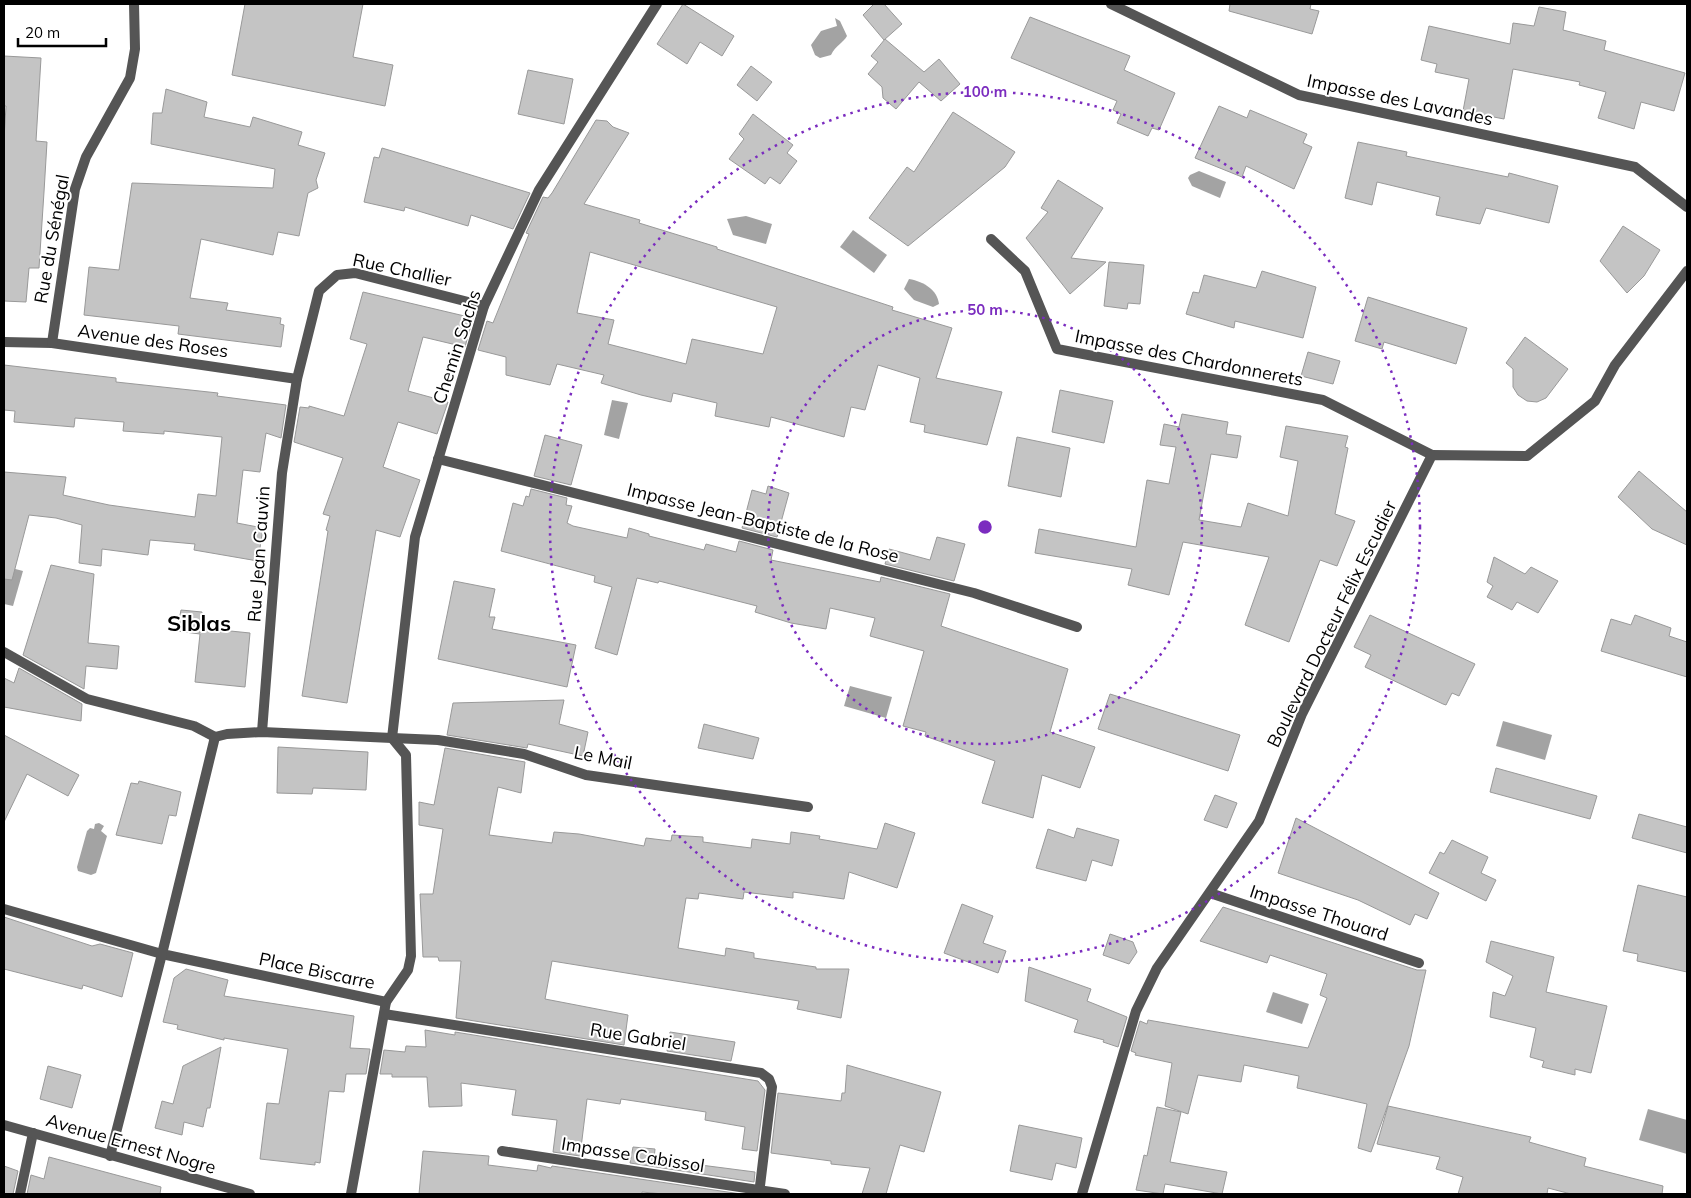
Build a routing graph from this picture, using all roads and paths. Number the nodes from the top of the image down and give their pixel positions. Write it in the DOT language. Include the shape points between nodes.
graph roads {
  1 [pos="134,4"];
  2 [pos="657,4"];
  3 [pos="1111,4"];
  4 [pos="1687,207"];
  5 [pos="991,239"];
  6 [pos="1687,272"];
  7 [pos="484,306"];
  8 [pos="4,342"];
  9 [pos="52,343"];
  10 [pos="297,379"];
  11 [pos="1432,455"];
  12 [pos="438,460"];
  13 [pos="1077,628"];
  14 [pos="4,652"];
  15 [pos="262,732"];
  16 [pos="215,737"];
  17 [pos="392,738"];
  18 [pos="808,807"];
  19 [pos="1210,893"];
  20 [pos="4,908"];
  21 [pos="162,954"];
  22 [pos="1419,963"];
  23 [pos="386,1002"];
  24 [pos="384,1014"];
  25 [pos="4,1125"];
  26 [pos="33,1134"];
  27 [pos="502,1151"];
  28 [pos="110,1156"];
  29 [pos="759,1192"];
  30 [pos="20,1194"];
  31 [pos="250,1194"];
  32 [pos="351,1194"];
  33 [pos="785,1194"];
  34 [pos="1082,1194"];
  1 -- 9 [label="street, Rue du Sénégal" via="135,48 130,78 86,157 74,189"];
  2 -- 7 [label="street, Chemin Sachs" via="539,190"];
  3 -- 4 [label="street, Impasse des Lavandes" via="1299,95 1635,167"];
  5 -- 11 [label="street, Impasse des Chardonnerets" via="1025,271 1057,349 1323,400"];
  6 -- 11 [label="street" via="1615,365 1595,400 1527,456"];
  7 -- 10 [label="street, Rue Challier" via="355,273 337,275 319,291"];
  7 -- 12 [label="street, Chemin Sachs"];
  8 -- 9 [label="street, Avenue des Roses"];
  9 -- 10 [label="street, Avenue des Roses"];
  10 -- 15 [label="street, Rue Jean Cauvin" via="282,473"];
  11 -- 19 [label="street, Boulevard Docteur Félix Escudier" via="1302,714 1259,821"];
  12 -- 13 [label="street, Impasse Jean-Baptiste de la Rose" via="965,590"];
  12 -- 17 [label="street, Chemin Sachs" via="413,552"];
  14 -- 16 [label="street" via="87,699 194,726"];
  15 -- 16 [label="street"];
  15 -- 17 [label="street"];
  16 -- 21 [label="street"];
  17 -- 18 [label="street, Le Mail" via="438,740 524,754 586,775"];
  17 -- 23 [label="street, Place Biscarre" via="403,749 408,763 411,956 408,970"];
  19 -- 22 [label="street, Impasse Thouard"];
  19 -- 34 [label="street, Boulevard Docteur Félix Escudier" via="1157,968 1141,1000"];
  20 -- 21 [label="street, Place Biscarre"];
  21 -- 23 [label="street, Place Biscarre"];
  21 -- 28 [label="street"];
  23 -- 24 [label="street"];
  24 -- 29 [label="street, Rue Gabriel" via="761,1073 769,1079 772,1087"];
  24 -- 32 [label="street"];
  25 -- 26 [label="street, Avenue Ernest Nogre"];
  26 -- 28 [label="street, Avenue Ernest Nogre"];
  26 -- 30 [label="street"];
  27 -- 29 [label="street, Impasse Cabissol"];
  28 -- 31 [label="street, Avenue Ernest Nogre"];
  29 -- 33 [label="street, Impasse Cabissol"];
}
